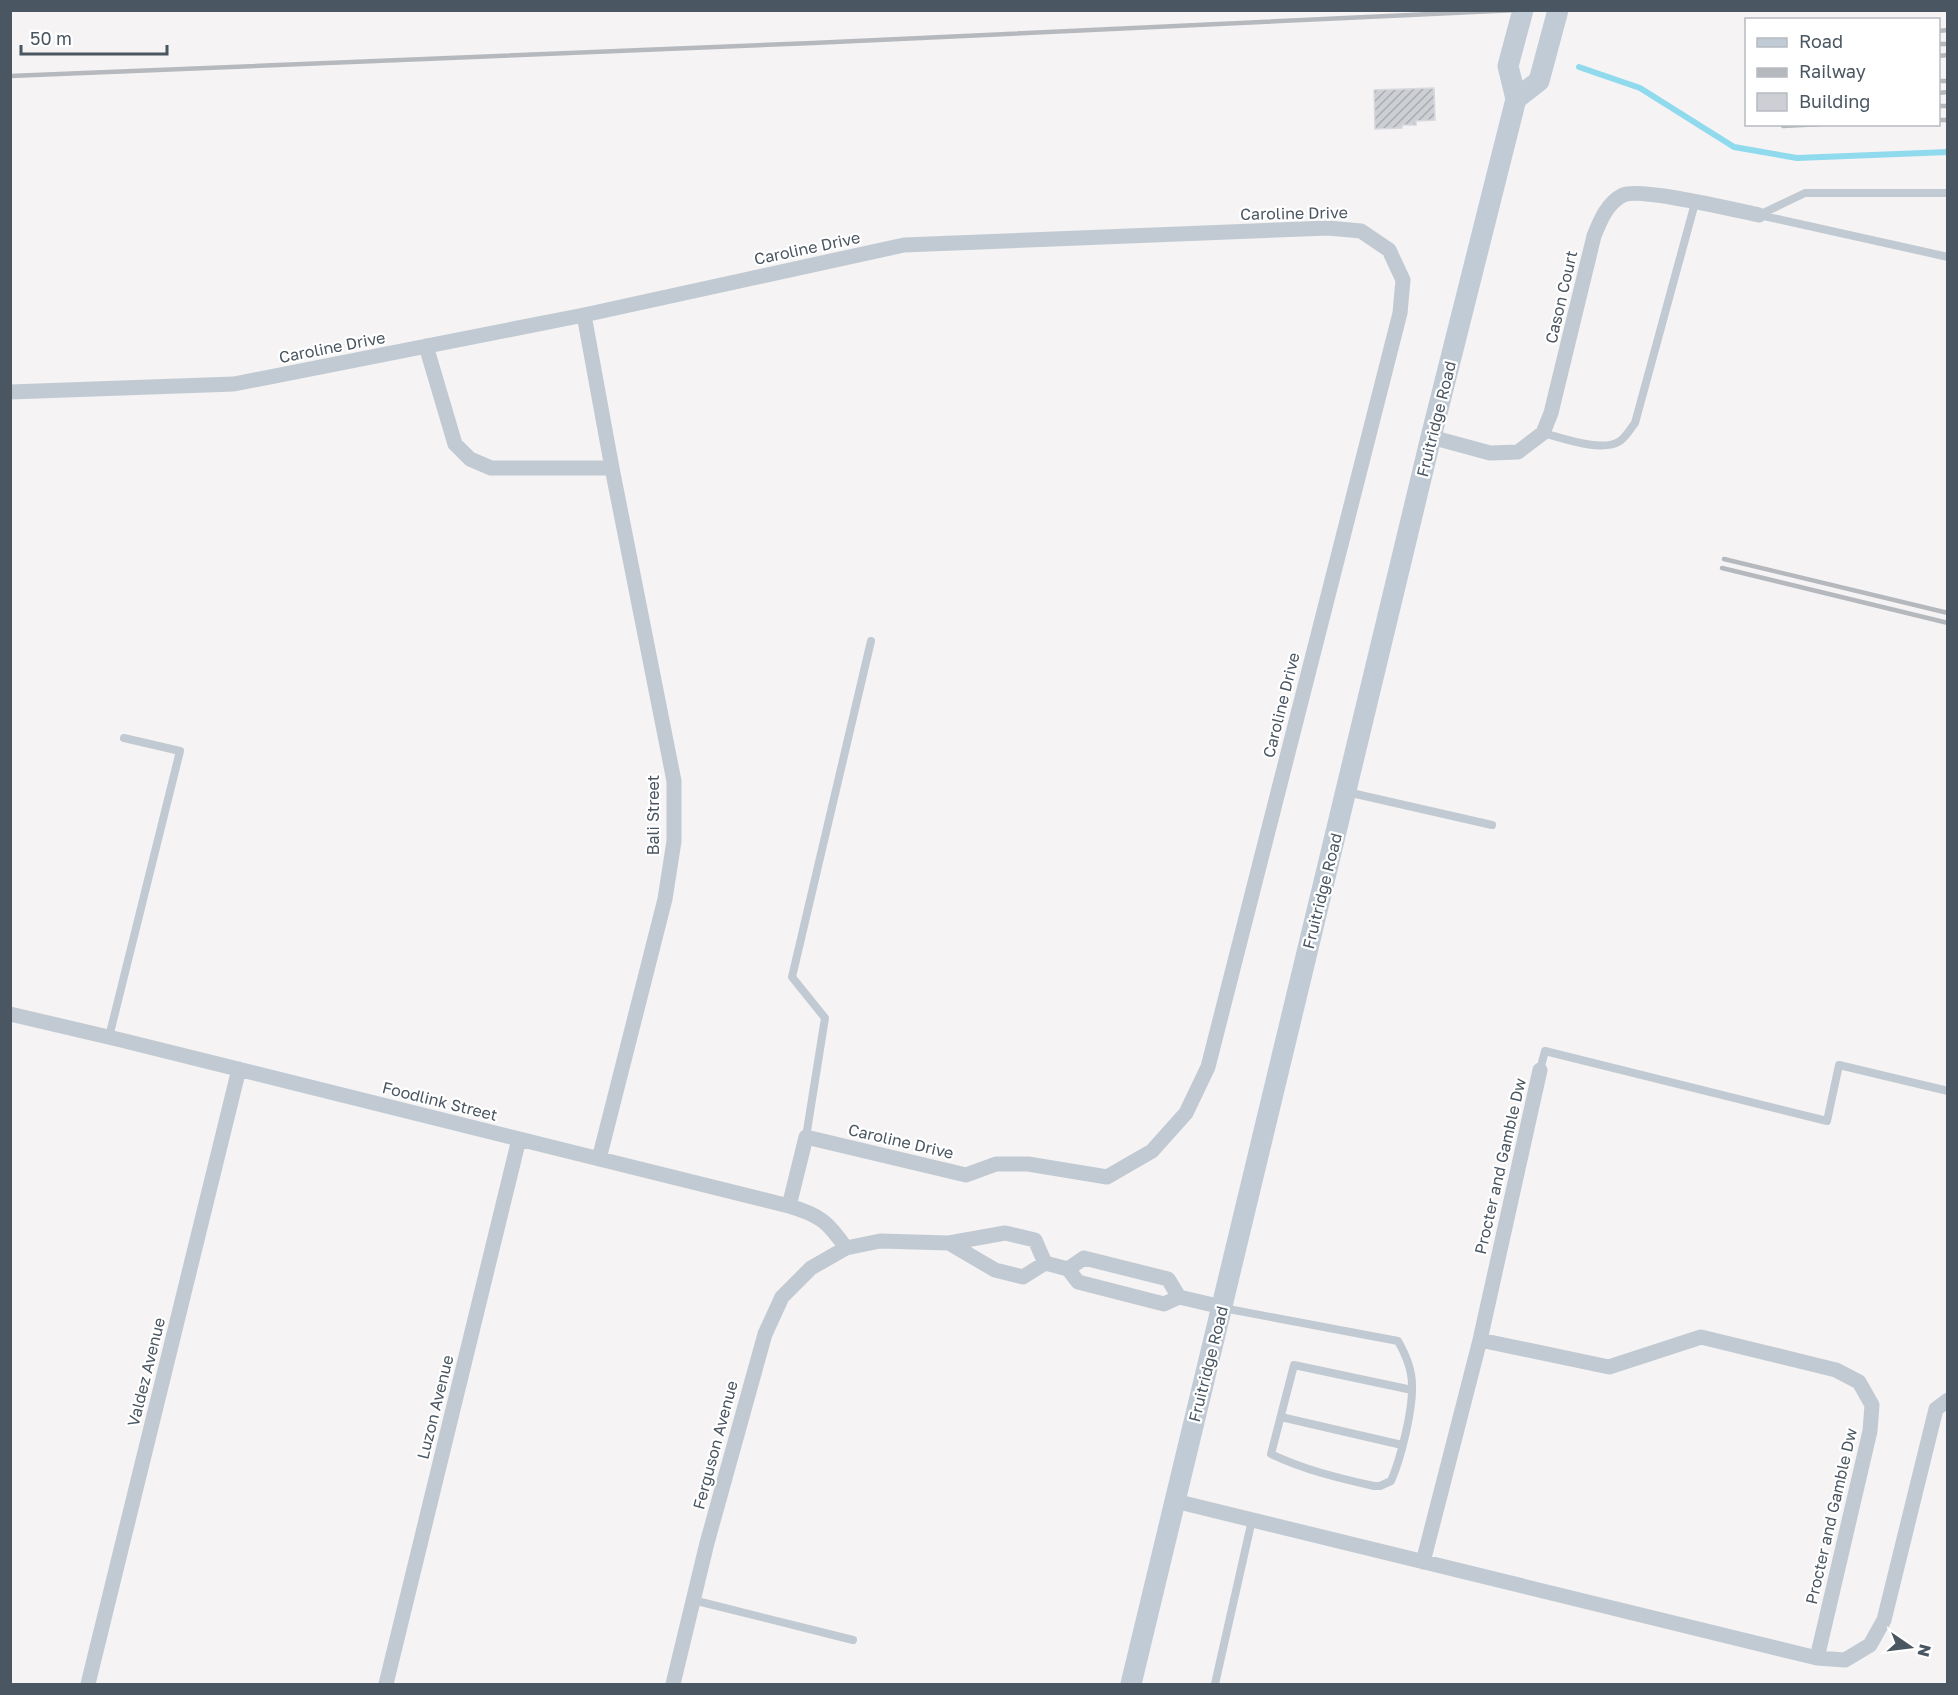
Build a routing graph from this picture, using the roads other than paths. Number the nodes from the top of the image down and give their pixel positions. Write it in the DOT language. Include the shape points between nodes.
graph roads {
  1 [pos="1523,10"];
  2 [pos="1558,10"];
  3 [pos="1516,99"];
  4 [pos="1947,193"];
  5 [pos="1695,203"];
  6 [pos="1759,215"];
  7 [pos="1947,257"];
  8 [pos="584,315"];
  9 [pos="426,346"];
  10 [pos="10,392"];
  11 [pos="1543,433"];
  12 [pos="1431,437"];
  13 [pos="612,468"];
  14 [pos="871,641"];
  15 [pos="124,738"];
  16 [pos="1346,791"];
  17 [pos="1492,825"];
  18 [pos="10,1014"];
  19 [pos="110,1037"];
  20 [pos="239,1069"];
  21 [pos="1540,1070"];
  22 [pos="1947,1091"];
  23 [pos="806,1137"];
  24 [pos="519,1139"];
  25 [pos="599,1159"];
  26 [pos="789,1206"];
  27 [pos="949,1243"];
  28 [pos="846,1248"];
  29 [pos="1045,1263"];
  30 [pos="1068,1269"];
  31 [pos="1179,1297"];
  32 [pos="1222,1307"];
  33 [pos="1480,1340"];
  34 [pos="1412,1390"];
  35 [pos="1947,1400"];
  36 [pos="1281,1418"];
  37 [pos="1402,1445"];
  38 [pos="1175,1501"];
  39 [pos="1252,1520"];
  40 [pos="1423,1562"];
  41 [pos="693,1600"];
  42 [pos="853,1640"];
  43 [pos="1817,1658"];
  44 [pos="88,1684"];
  45 [pos="386,1684"];
  46 [pos="673,1684"];
  47 [pos="1131,1684"];
  48 [pos="1215,1684"];
  1 -- 3 [label="main road, Fruitridge Road" via="1508,66"];
  2 -- 3 [label="main road" via="1539,81"];
  3 -- 12 [label="main road, Fruitridge Road"];
  4 -- 6 [label="lane" via="1805,193"];
  5 -- 6 [label="street, Cason Court"];
  5 -- 11 [label="street, Cason Court" via="1651,193 1623,195 1604,212 1594,236"];
  5 -- 11 [label="lane" via="1635,423 1620,441 1606,445"];
  6 -- 7 [label="lane"];
  8 -- 9 [label="street, Caroline Drive"];
  8 -- 13 [label="street, Bali Street"];
  8 -- 23 [label="street, Caroline Drive" via="925,243 1328,228 1362,231 1389,250 1403,280 1400,313 1214,1044 1208,1067 1186,1113 1152,1151 1107,1177 1028,1164 996,1164 966,1175"];
  9 -- 10 [label="street, Caroline Drive" via="234,384"];
  9 -- 13 [label="street" via="455,444 471,459 490,468"];
  11 -- 12 [label="street" via="1518,452 1490,453"];
  12 -- 16 [label="main road, Fruitridge Road"];
  13 -- 25 [label="street, Bali Street" via="674,782 674,840 665,899"];
  14 -- 23 [label="lane" via="792,976 825,1018"];
  15 -- 19 [label="lane" via="180,751"];
  16 -- 17 [label="lane"];
  16 -- 32 [label="main road, Fruitridge Road"];
  18 -- 19 [label="street, Foodlink Street"];
  19 -- 20 [label="street, Foodlink Street"];
  20 -- 24 [label="street, Foodlink Street"];
  20 -- 44 [label="street, Valdez Avenue"];
  21 -- 22 [label="lane" via="1545,1051 1827,1121 1839,1065"];
  21 -- 33 [label="street, Procter and Gamble Dw"];
  23 -- 26 [label="street"];
  24 -- 25 [label="street, Foodlink Street"];
  24 -- 45 [label="street, Luzon Avenue"];
  25 -- 26 [label="street, Foodlink Street"];
  26 -- 28 [label="street, Foodlink Street" via="813,1213 832,1228"];
  27 -- 28 [label="street, Ferguson Avenue" via="880,1240"];
  27 -- 29 [label="street" via="995,1270 1023,1277"];
  27 -- 29 [label="street, Ferguson Avenue" via="1005,1233 1035,1240"];
  28 -- 41 [label="street, Ferguson Avenue" via="811,1268 782,1297 765,1334"];
  29 -- 30 [label="street"];
  30 -- 31 [label="street" via="1077,1282 1164,1304"];
  30 -- 31 [label="street" via="1084,1258 1168,1279"];
  31 -- 32 [label="street"];
  32 -- 34 [label="lane" via="1398,1341 1410,1367"];
  32 -- 38 [label="main road, Fruitridge Road"];
  33 -- 40 [label="street, Procter and Gamble Dw"];
  33 -- 43 [label="street, Procter and Gamble Dw" via="1609,1367 1701,1337 1836,1370 1859,1382 1872,1405 1870,1431"];
  34 -- 36 [label="lane" via="1294,1365"];
  34 -- 37 [label="lane"];
  35 -- 43 [label="street" via="1936,1409 1884,1620 1870,1646 1845,1660"];
  36 -- 37 [label="lane"];
  36 -- 37 [label="lane" via="1271,1454 1304,1469 1374,1486 1391,1481"];
  38 -- 39 [label="street"];
  38 -- 47 [label="main road, Fruitridge Road"];
  39 -- 40 [label="street"];
  39 -- 48 [label="lane"];
  40 -- 43 [label="street"];
  41 -- 42 [label="lane"];
  41 -- 46 [label="street, Ferguson Avenue"];
}
